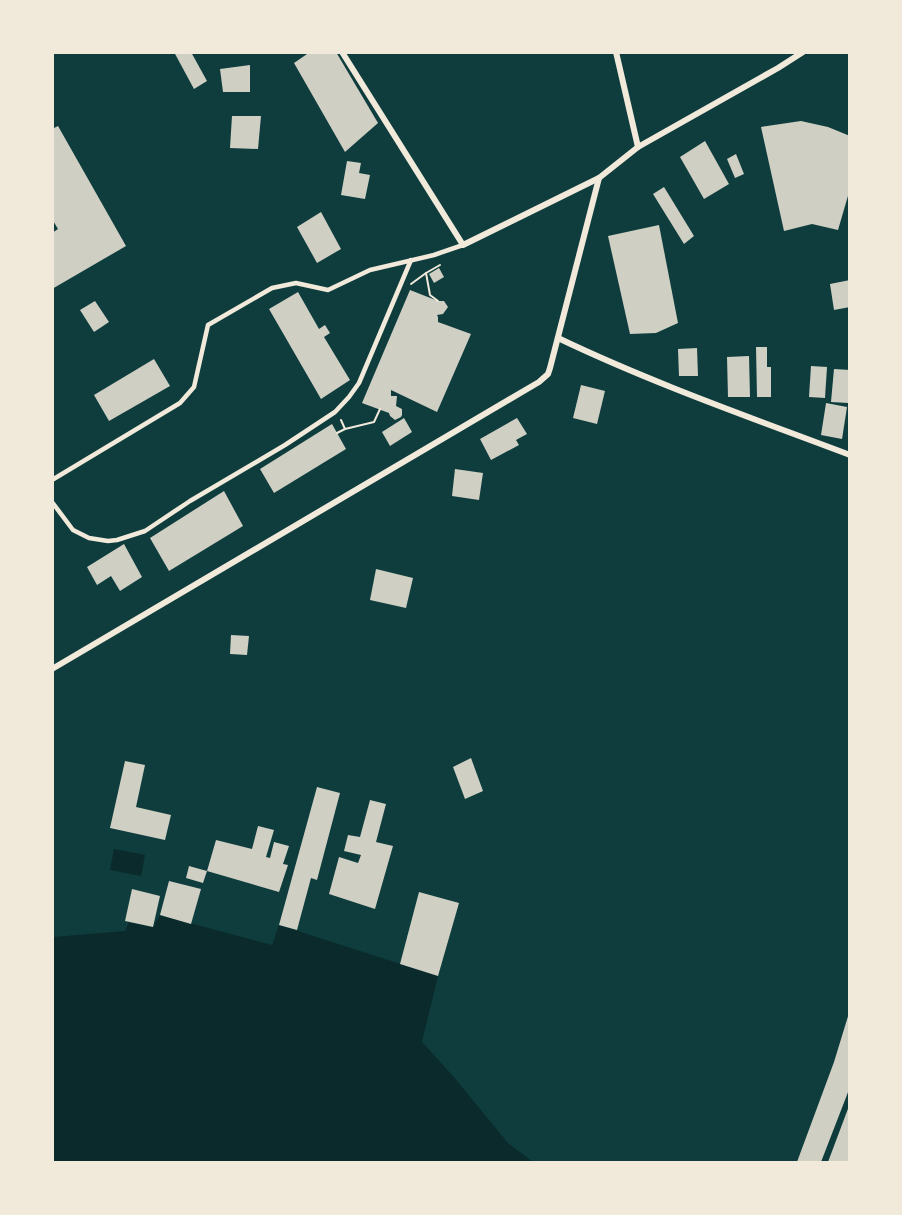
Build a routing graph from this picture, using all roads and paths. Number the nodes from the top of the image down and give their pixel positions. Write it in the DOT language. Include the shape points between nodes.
graph roads {
  1 [pos="342,52"];
  2 [pos="616,52"];
  3 [pos="803,52"];
  4 [pos="638,147"];
  5 [pos="599,178"];
  6 [pos="463,245"];
  7 [pos="411,260"];
  8 [pos="440,265"];
  9 [pos="438,301"];
  10 [pos="558,338"];
  11 [pos="345,429"];
  12 [pos="338,433"];
  13 [pos="849,455"];
  14 [pos="52,480"];
  15 [pos="52,502"];
  16 [pos="52,669"];
  1 -- 6 [label="street"];
  2 -- 4 [label="street"];
  3 -- 4 [label="street"];
  4 -- 5 [label="street"];
  5 -- 6 [label="street"];
  5 -- 10 [label="street"];
  6 -- 7 [label="lane"];
  7 -- 14 [label="lane" via="370,270 328,290 296,283 272,288 208,325 194,387 180,403"];
  7 -- 15 [label="lane" via="359,383 335,412 285,446 145,531 126,538 108,541 82,536"];
  8 -- 9 [label="path" via="426,273 430,295"];
  10 -- 13 [label="street" via="632,371"];
  10 -- 16 [label="street" via="548,374 531,388"];
  11 -- 12 [label="path"];
}
